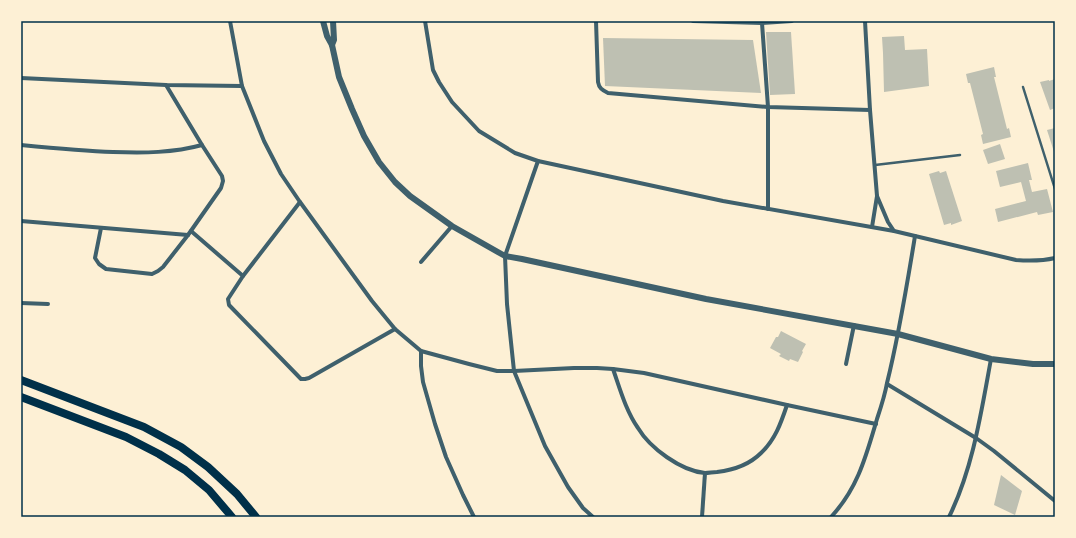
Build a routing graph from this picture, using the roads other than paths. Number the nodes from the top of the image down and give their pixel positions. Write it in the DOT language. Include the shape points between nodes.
graph roads {
  1 [pos="230,21"];
  2 [pos="323,21"];
  3 [pos="333,21"];
  4 [pos="425,21"];
  5 [pos="596,21"];
  6 [pos="693,21"];
  7 [pos="792,21"];
  8 [pos="866,21"];
  9 [pos="762,23"];
  10 [pos="332,45"];
  11 [pos="21,78"];
  12 [pos="166,85"];
  13 [pos="242,86"];
  14 [pos="1023,87"];
  15 [pos="768,107"];
  16 [pos="870,110"];
  17 [pos="202,145"];
  18 [pos="21,146"];
  19 [pos="960,155"];
  20 [pos="538,161"];
  21 [pos="875,165"];
  22 [pos="1055,189"];
  23 [pos="877,196"];
  24 [pos="300,202"];
  25 [pos="768,209"];
  26 [pos="21,221"];
  27 [pos="452,226"];
  28 [pos="872,227"];
  29 [pos="100,228"];
  30 [pos="191,231"];
  31 [pos="894,231"];
  32 [pos="188,235"];
  33 [pos="915,236"];
  34 [pos="505,256"];
  35 [pos="1055,258"];
  36 [pos="421,262"];
  37 [pos="243,276"];
  38 [pos="21,303"];
  39 [pos="48,304"];
  40 [pos="854,326"];
  41 [pos="395,329"];
  42 [pos="898,334"];
  43 [pos="421,351"];
  44 [pos="991,359"];
  45 [pos="846,364"];
  46 [pos="1055,364"];
  47 [pos="613,369"];
  48 [pos="514,371"];
  49 [pos="21,380"];
  50 [pos="887,384"];
  51 [pos="21,397"];
  52 [pos="787,405"];
  53 [pos="876,424"];
  54 [pos="976,438"];
  55 [pos="705,473"];
  56 [pos="1055,501"];
  57 [pos="232,517"];
  58 [pos="256,517"];
  59 [pos="474,517"];
  60 [pos="592,517"];
  61 [pos="702,517"];
  62 [pos="831,517"];
  63 [pos="950,517"];
  1 -- 13 [label="street"];
  2 -- 10 [label="street"];
  3 -- 10 [label="street"];
  4 -- 20 [label="street" via="433,70 452,102 479,131 516,153"];
  5 -- 15 [label="street" via="598,82 608,93"];
  6 -- 9 [label="street"];
  7 -- 9 [label="street"];
  8 -- 16 [label="street"];
  9 -- 15 [label="street"];
  10 -- 27 [label="street" via="339,77 364,136 379,162 410,196"];
  11 -- 12 [label="street"];
  12 -- 13 [label="street"];
  12 -- 17 [label="street"];
  13 -- 24 [label="street" via="264,141 281,174"];
  14 -- 22 [label="lane"];
  15 -- 16 [label="street"];
  15 -- 25 [label="street"];
  16 -- 21 [label="street"];
  17 -- 18 [label="street" via="172,151 136,153"];
  17 -- 30 [label="street" via="222,176 223,182"];
  19 -- 21 [label="lane"];
  20 -- 25 [label="street"];
  20 -- 34 [label="street"];
  21 -- 23 [label="street"];
  23 -- 28 [label="street"];
  23 -- 31 [label="street"];
  24 -- 37 [label="street"];
  24 -- 41 [label="street"];
  25 -- 28 [label="street"];
  26 -- 29 [label="street"];
  27 -- 34 [label="street"];
  27 -- 36 [label="street"];
  28 -- 31 [label="street"];
  29 -- 32 [label="street"];
  29 -- 32 [label="street" via="95,258 99,264 106,269 152,274 163,267"];
  30 -- 32 [label="street"];
  30 -- 37 [label="street"];
  31 -- 33 [label="street"];
  33 -- 35 [label="street" via="1016,260"];
  33 -- 42 [label="street"];
  34 -- 40 [label="street" via="706,299"];
  34 -- 48 [label="street"];
  37 -- 41 [label="street" via="228,299 228,305 301,379 309,378"];
  38 -- 39 [label="street"];
  40 -- 42 [label="street"];
  40 -- 45 [label="street"];
  41 -- 43 [label="street"];
  42 -- 44 [label="street"];
  42 -- 50 [label="street"];
  43 -- 48 [label="street" via="497,371"];
  43 -- 59 [label="street" via="423,382 435,424 446,457"];
  44 -- 46 [label="street"];
  44 -- 54 [label="street"];
  47 -- 48 [label="street"];
  47 -- 52 [label="street" via="644,373"];
  47 -- 55 [label="street" via="628,410 643,435 670,459 692,470"];
  48 -- 60 [label="street" via="545,446 568,487"];
  49 -- 58 [label="highway" via="144,427 181,447 208,466"];
  50 -- 53 [label="street"];
  50 -- 54 [label="street"];
  51 -- 57 [label="highway" via="126,437 159,454 185,470 209,490"];
  52 -- 53 [label="street"];
  52 -- 55 [label="street" via="778,430 753,461 726,471"];
  53 -- 62 [label="street" via="861,469 846,498"];
  54 -- 56 [label="street"];
  54 -- 63 [label="street"];
  55 -- 61 [label="street"];
}
